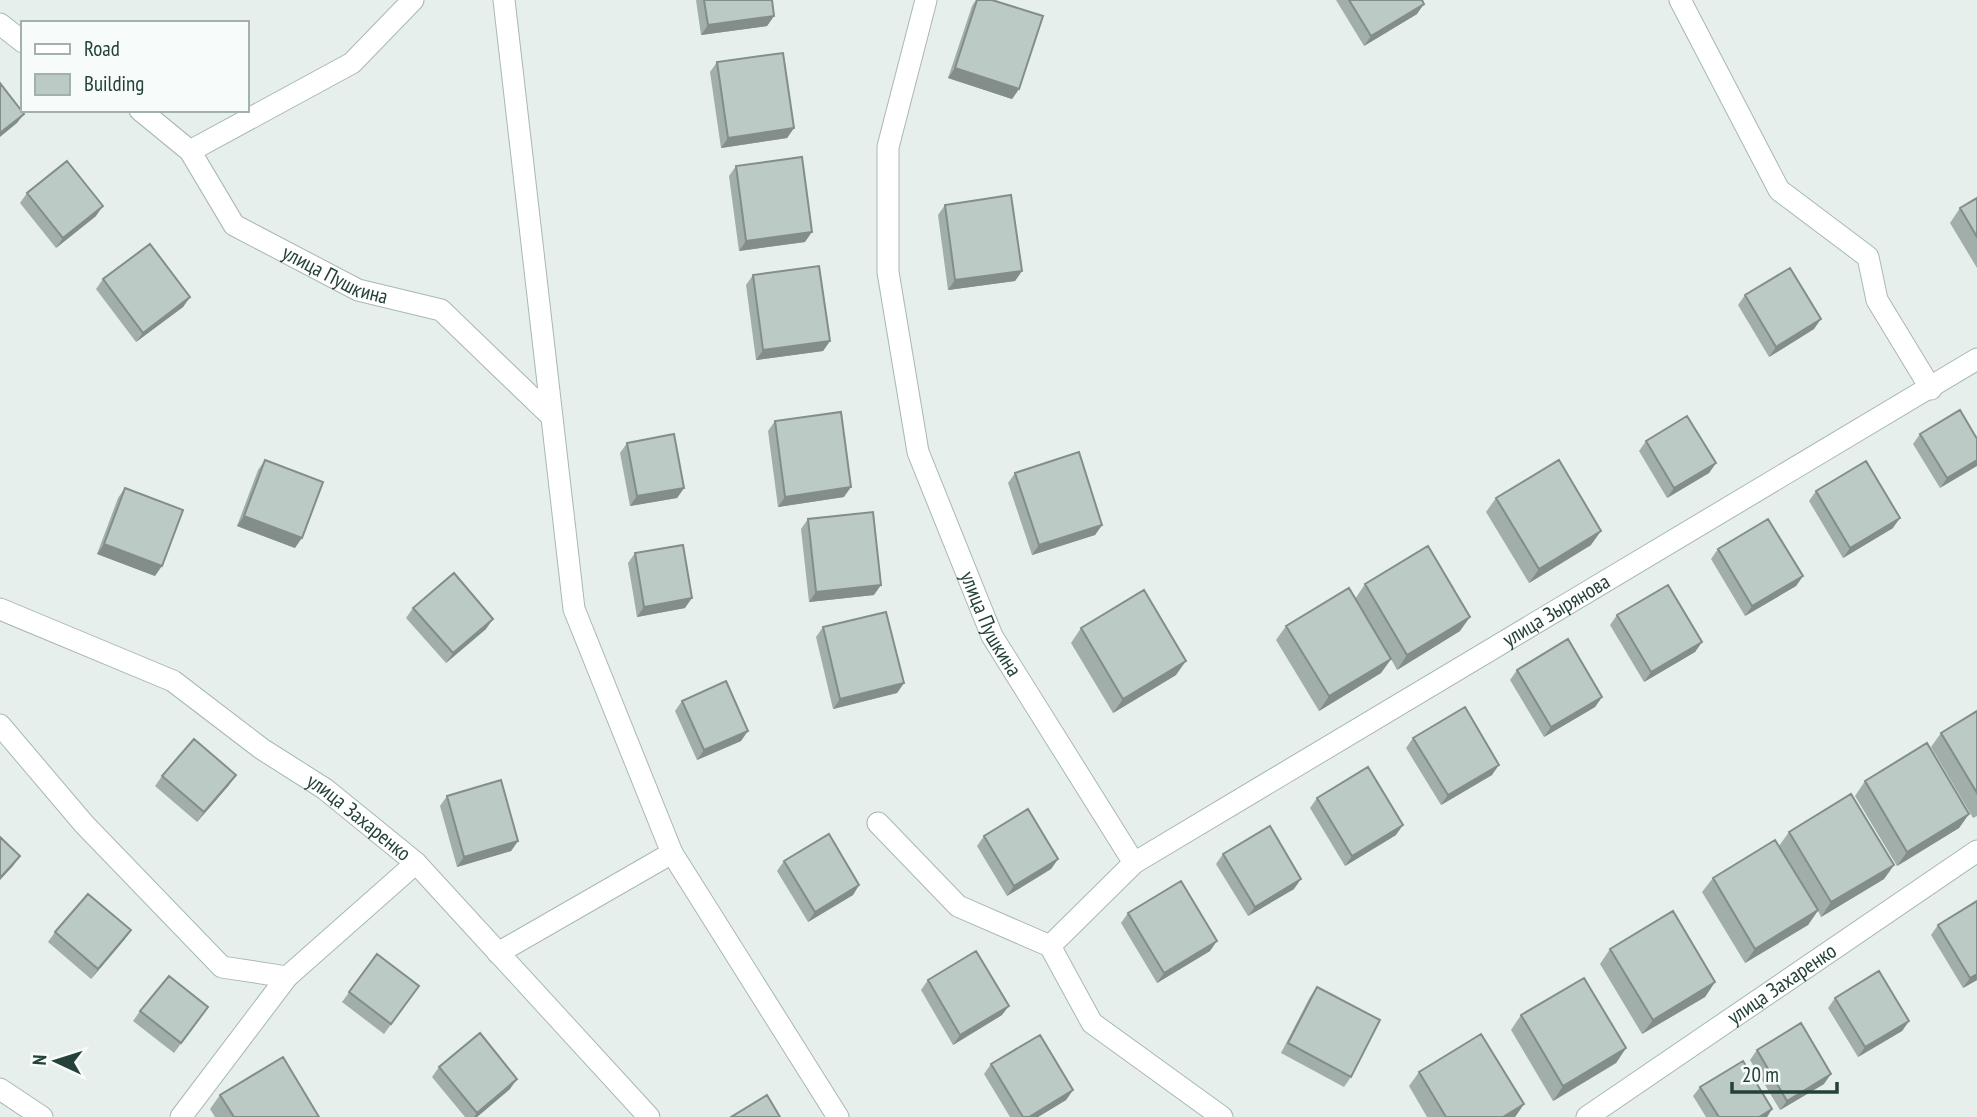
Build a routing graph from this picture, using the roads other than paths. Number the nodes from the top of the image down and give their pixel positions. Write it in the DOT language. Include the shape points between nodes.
graph roads {
  1 [pos="413,0"];
  2 [pos="926,0"];
  3 [pos="1680,0"];
  4 [pos="509,7"];
  5 [pos="0,24"];
  6 [pos="21,40"];
  7 [pos="142,112"];
  8 [pos="190,151"];
  9 [pos="1977,359"];
  10 [pos="1931,389"];
  11 [pos="550,415"];
  12 [pos="0,608"];
  13 [pos="0,725"];
  14 [pos="878,823"];
  15 [pos="1977,851"];
  16 [pos="672,853"];
  17 [pos="416,863"];
  18 [pos="1134,863"];
  19 [pos="1050,946"];
  20 [pos="498,953"];
  21 [pos="286,977"];
  22 [pos="0,1089"];
  23 [pos="42,1117"];
  24 [pos="181,1117"];
  25 [pos="649,1117"];
  26 [pos="838,1117"];
  27 [pos="1222,1117"];
  28 [pos="1587,1117"];
  1 -- 8 [label="street" via="352,63"];
  2 -- 18 [label="street, улица Пушкина" via="888,147 888,272 918,452 992,636"];
  3 -- 10 [label="street" via="1779,190 1868,257 1877,300"];
  4 -- 11 [label="street"];
  5 -- 6 [label="street"];
  7 -- 8 [label="street, улица Пушкина"];
  8 -- 11 [label="street, улица Пушкина" via="234,225 358,290 441,310"];
  9 -- 10 [label="street, улица Зырянова"];
  10 -- 18 [label="street, улица Зырянова"];
  11 -- 16 [label="street" via="574,609"];
  12 -- 17 [label="street, улица Захаренко" via="173,681 262,749 325,789"];
  13 -- 21 [label="street" via="84,824 222,967"];
  14 -- 19 [label="street" via="958,906"];
  15 -- 28 [label="street, улица Захаренко"];
  16 -- 20 [label="street"];
  16 -- 26 [label="street"];
  17 -- 20 [label="street, улица Захаренко"];
  17 -- 21 [label="street"];
  18 -- 19 [label="street"];
  19 -- 27 [label="street" via="1092,1023"];
  20 -- 25 [label="street, улица Захаренко"];
  21 -- 24 [label="street"];
  22 -- 23 [label="street"];
}
